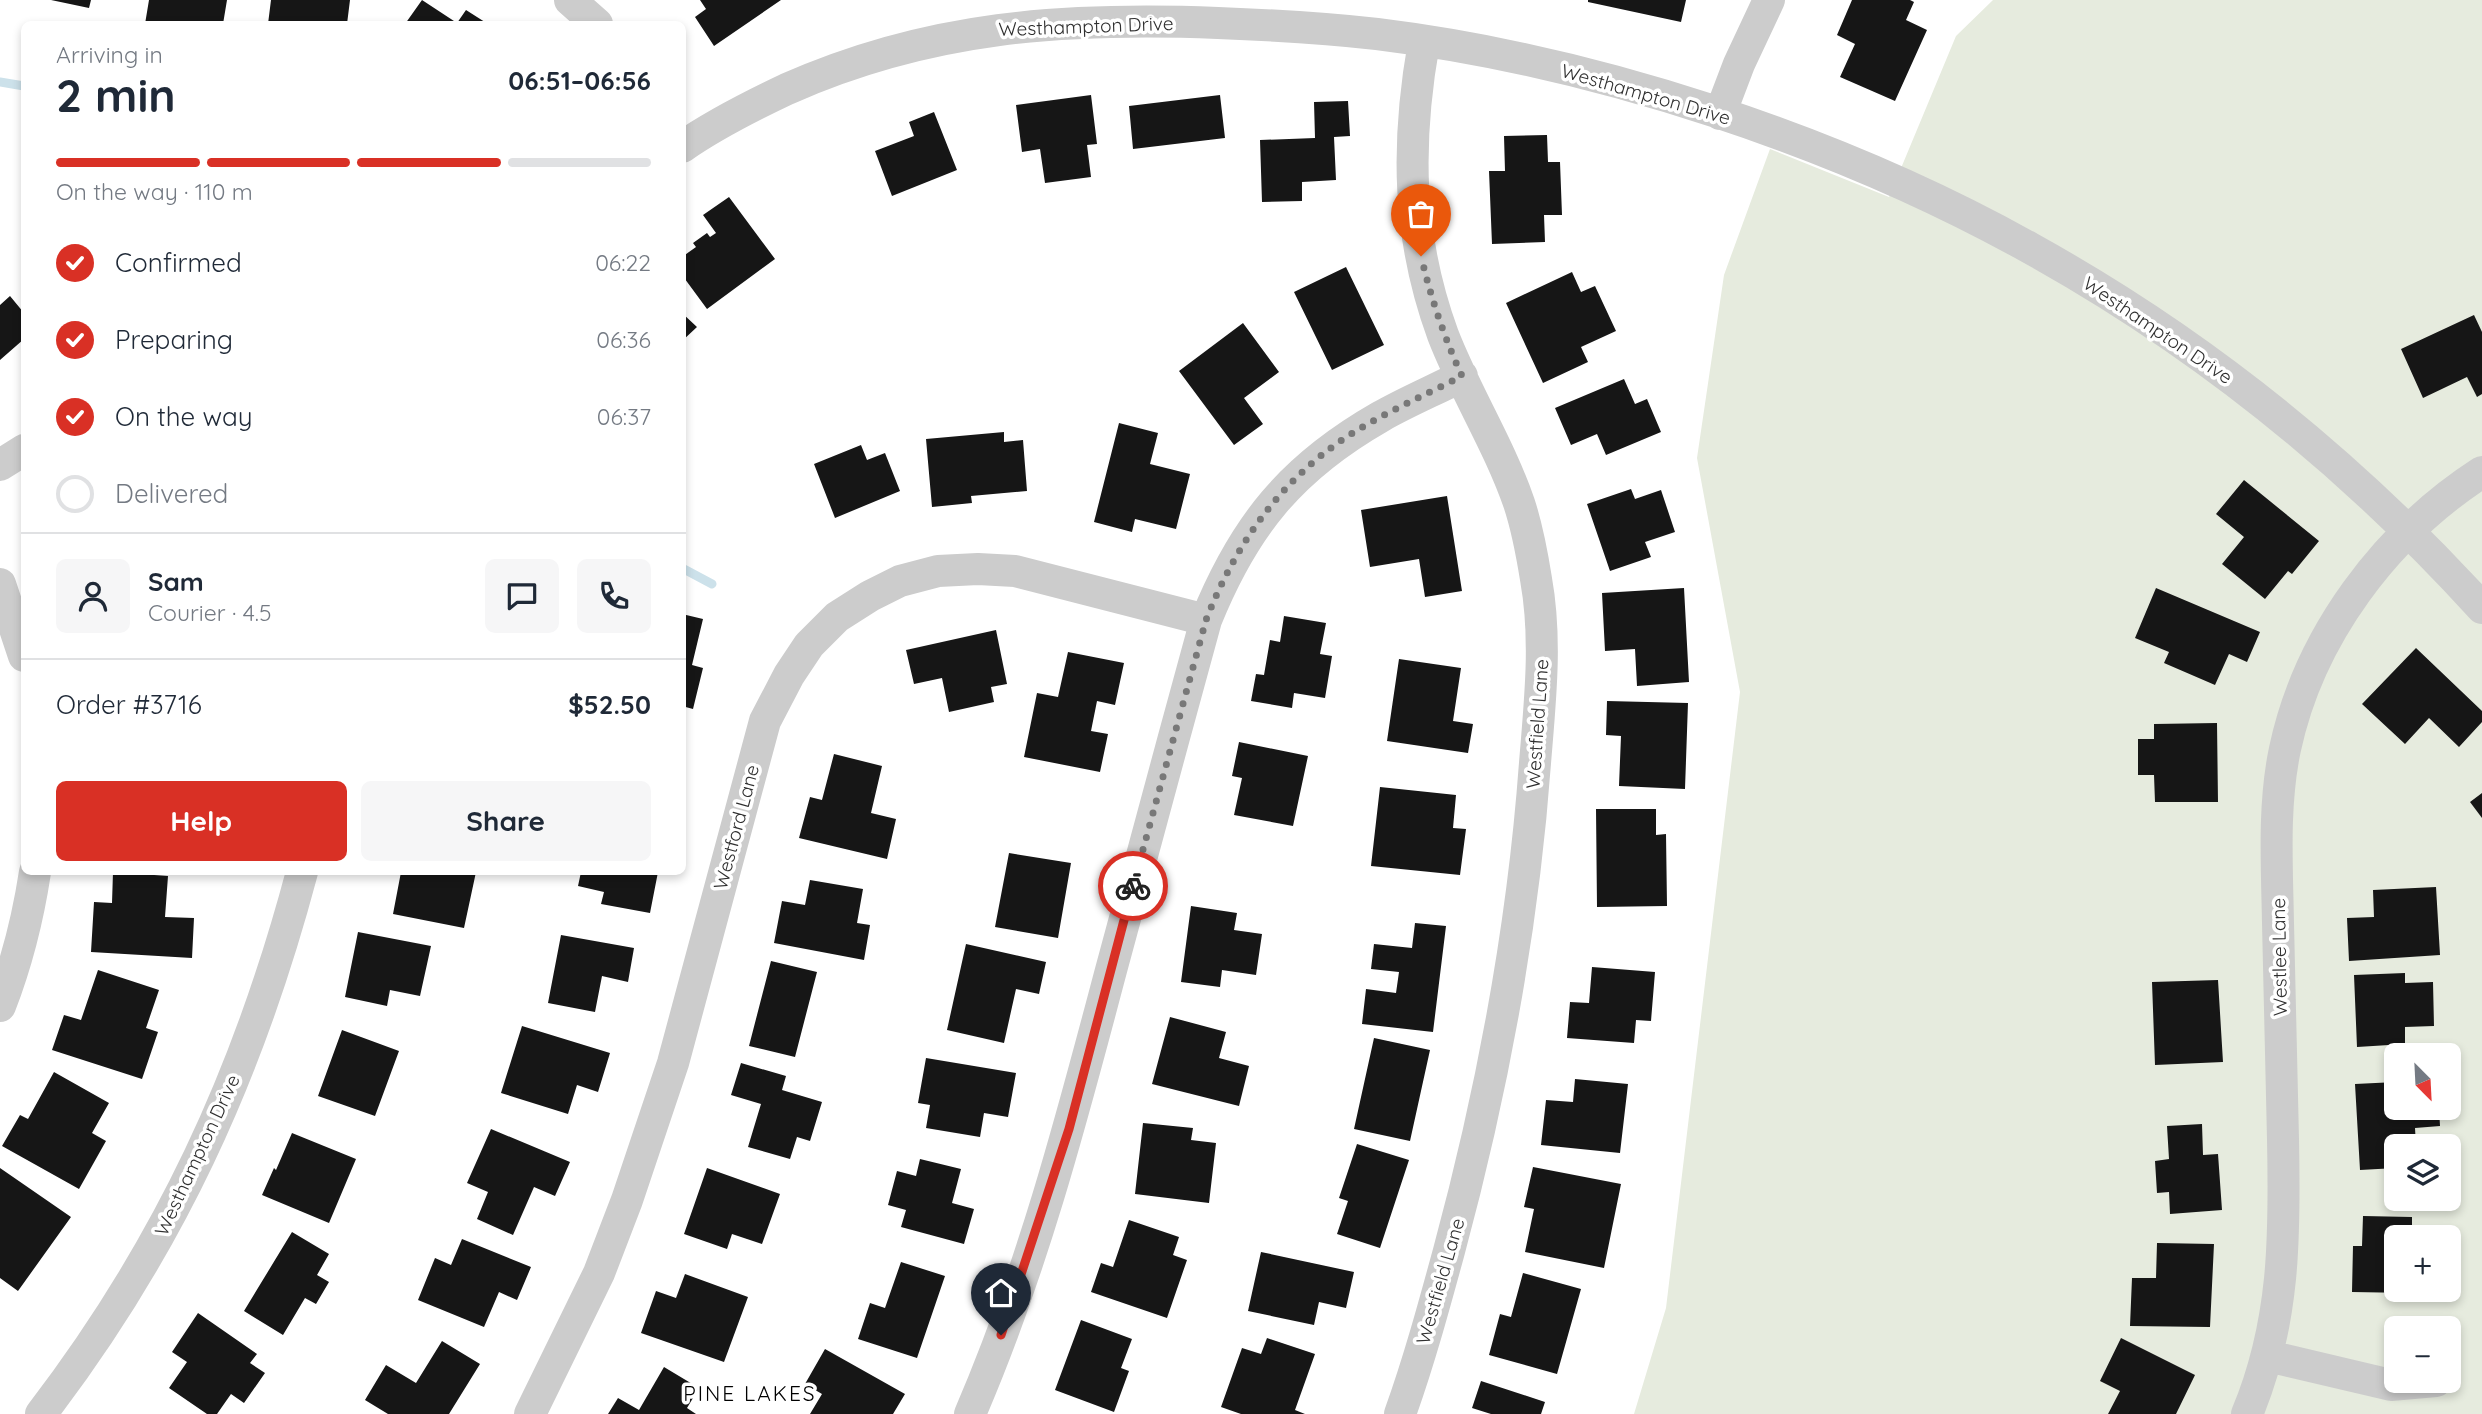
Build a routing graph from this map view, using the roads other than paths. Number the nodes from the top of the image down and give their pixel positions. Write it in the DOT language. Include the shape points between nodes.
graph roads {
  1 [pos="570,0"];
  2 [pos="1769,0"];
  3 [pos="594,21"];
  4 [pos="1424,42"];
  5 [pos="1720,114"];
  6 [pos="686,139"];
  7 [pos="1462,376"];
  8 [pos="21,452"];
  9 [pos="0,465"];
  10 [pos="2482,472"];
  11 [pos="2408,530"];
  12 [pos="0,584"];
  13 [pos="2482,608"];
  14 [pos="1206,620"];
  15 [pos="21,647"];
  16 [pos="34,875"];
  17 [pos="301,875"];
  18 [pos="0,1006"];
  19 [pos="2268,1356"];
  20 [pos="2384,1383"];
  21 [pos="41,1414"];
  22 [pos="530,1414"];
  23 [pos="971,1414"];
  24 [pos="1399,1414"];
  25 [pos="2247,1414"];
  1 -- 3 [label="street"];
  2 -- 5 [label="street"];
  4 -- 5 [label="street, Westhampton Drive" via="1559,68"];
  4 -- 6 [label="street, Westhampton Drive" via="1299,26 1189,22 995,29 848,64"];
  4 -- 7 [label="street, Westfield Lane" via="1412,138 1414,210 1430,293"];
  5 -- 11 [label="street, Westhampton Drive" via="1913,190 2062,266 2252,395 2326,454"];
  7 -- 14 [label="street" via="1382,415 1314,461 1282,492 1237,552"];
  7 -- 24 [label="street, Westfield Lane" via="1520,506 1537,583 1542,665 1529,836 1497,1045 1467,1183"];
  8 -- 9 [label="street"];
  10 -- 11 [label="street, Westlee Lane"];
  11 -- 13 [label="street, Westhampton Drive"];
  11 -- 19 [label="street, Westlee Lane" via="2357,593 2320,650 2298,700 2284,752 2277,884 2284,1230 2280,1291"];
  12 -- 15 [label="street"];
  14 -- 22 [label="street, Westford Lane" via="1015,572 951,570 900,580 837,617 809,645 765,721 673,1063 626,1200 599,1273"];
  14 -- 23 [label="street" via="1069,1129"];
  16 -- 18 [label="street" via="24,932"];
  17 -- 21 [label="street, Westhampton Drive" via="249,1041 188,1182 115,1311"];
  19 -- 20 [label="street"];
  19 -- 25 [label="street, Westlee Lane"];
}
